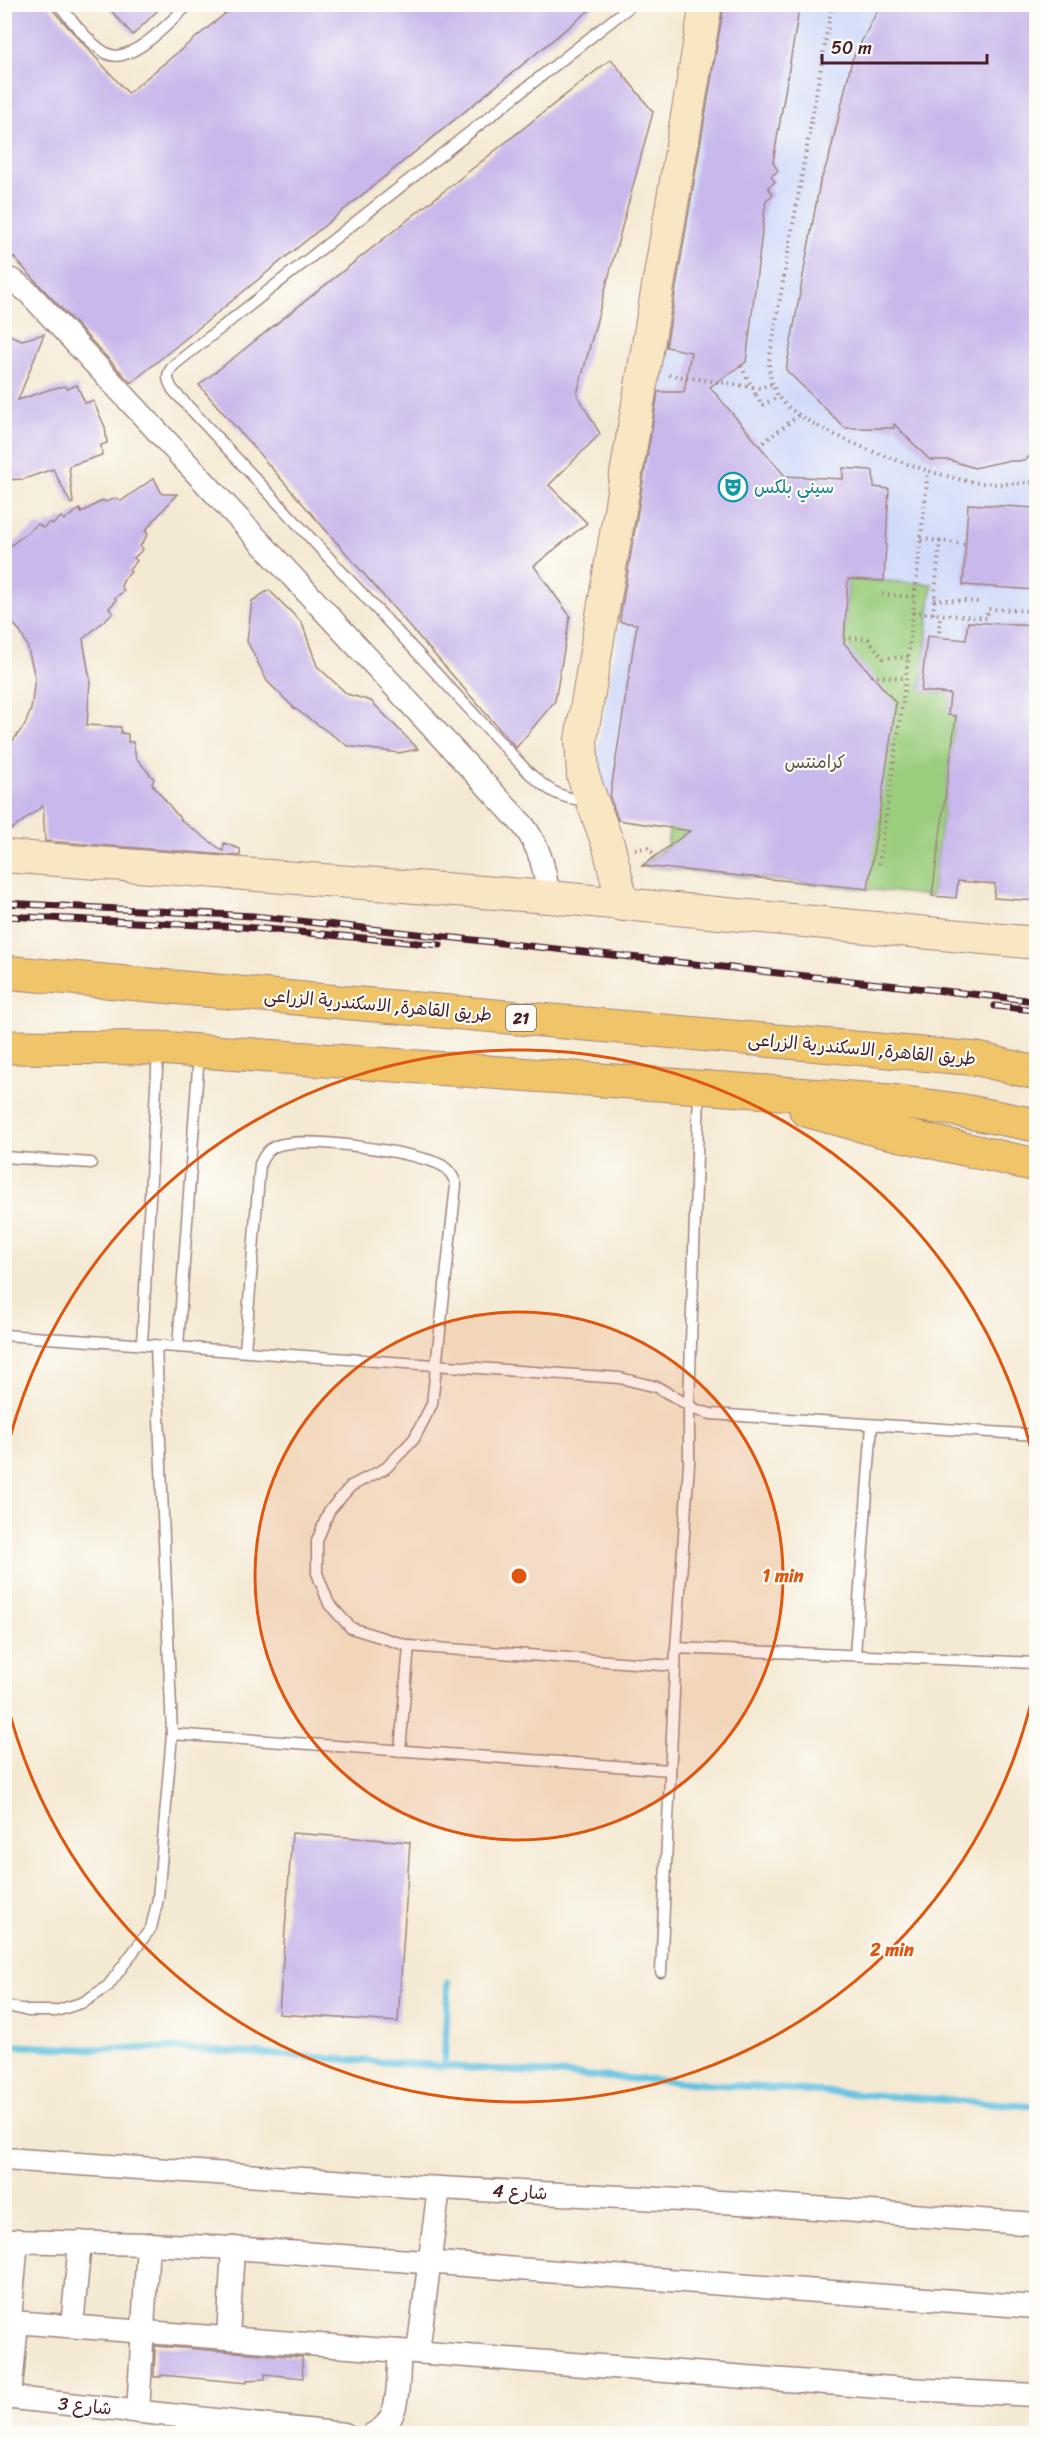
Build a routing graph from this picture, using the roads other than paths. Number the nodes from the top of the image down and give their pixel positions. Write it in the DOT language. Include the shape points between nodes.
graph roads {
  1 [pos="57,4"];
  2 [pos="189,4"];
  3 [pos="633,4"];
  4 [pos="687,4"];
  5 [pos="706,4"];
  6 [pos="4,277"];
  7 [pos="644,376"];
  8 [pos="583,800"];
  9 [pos="4,856"];
  10 [pos="549,897"];
  11 [pos="616,904"];
  12 [pos="1036,943"];
  13 [pos="4,972"];
  14 [pos="4,1047"];
  15 [pos="158,1048"];
  16 [pos="200,1051"];
  17 [pos="1036,1073"];
  18 [pos="700,1087"];
  19 [pos="741,1090"];
  20 [pos="1036,1125"];
  21 [pos="4,1157"];
  22 [pos="91,1163"];
  23 [pos="1036,1165"];
  24 [pos="4,1335"];
  25 [pos="142,1344"];
  26 [pos="156,1345"];
  27 [pos="178,1347"];
  28 [pos="245,1351"];
  29 [pos="437,1364"];
  30 [pos="689,1405"];
  31 [pos="872,1425"];
  32 [pos="1036,1435"];
  33 [pos="409,1646"];
  34 [pos="676,1648"];
  35 [pos="855,1655"];
  36 [pos="1036,1663"];
  37 [pos="675,1666"];
  38 [pos="172,1734"];
  39 [pos="400,1751"];
  40 [pos="670,1770"];
  41 [pos="661,1972"];
  42 [pos="4,2005"];
  43 [pos="4,2159"];
  44 [pos="439,2188"];
  45 [pos="1036,2224"];
  46 [pos="11,2240"];
  47 [pos="80,2242"];
  48 [pos="148,2244"];
  49 [pos="233,2248"];
  50 [pos="429,2263"];
  51 [pos="1036,2307"];
  52 [pos="17,2322"];
  53 [pos="72,2326"];
  54 [pos="143,2332"];
  55 [pos="228,2338"];
  56 [pos="409,2352"];
  57 [pos="1036,2395"];
  58 [pos="7,2397"];
  59 [pos="138,2412"];
  60 [pos="344,2433"];
  61 [pos="373,2433"];
  1 -- 2 [label="lane" via="99,48 110,55 123,56"];
  3 -- 8 [label="lane" via="175,364 168,371 167,381 526,770 550,791"];
  4 -- 7 [label="street"];
  5 -- 7 [label="street"];
  6 -- 10 [label="street" via="29,293 523,825 536,842"];
  7 -- 8 [label="street" via="581,739"];
  8 -- 11 [label="street" via="609,847"];
  9 -- 10 [label="street"];
  10 -- 11 [label="street"];
  11 -- 12 [label="street"];
  13 -- 17 [label="highway, طريق القاهرة, الاسكندرية الزراعى / 21" via="978,1059"];
  14 -- 15 [label="highway"];
  15 -- 16 [label="highway"];
  15 -- 25 [label="lane"];
  16 -- 18 [label="highway"];
  16 -- 27 [label="lane"];
  18 -- 19 [label="highway"];
  18 -- 30 [label="lane"];
  19 -- 20 [label="highway" via="892,1101"];
  19 -- 23 [label="highway" via="883,1131"];
  21 -- 22 [label="lane"];
  24 -- 25 [label="lane"];
  25 -- 26 [label="lane"];
  26 -- 27 [label="lane"];
  26 -- 38 [label="lane"];
  27 -- 28 [label="lane"];
  28 -- 29 [label="lane"];
  28 -- 29 [label="lane" via="260,1164 268,1151 282,1144 322,1143 400,1153 444,1166 454,1177"];
  29 -- 30 [label="lane" via="639,1381"];
  29 -- 33 [label="lane" via="432,1404 414,1439 386,1468 351,1486 329,1510 318,1541 317,1573 329,1604 351,1628"];
  30 -- 31 [label="lane" via="711,1414"];
  30 -- 34 [label="lane" via="687,1516"];
  31 -- 32 [label="lane"];
  31 -- 35 [label="lane"];
  33 -- 37 [label="lane"];
  33 -- 39 [label="lane"];
  34 -- 35 [label="lane"];
  34 -- 37 [label="lane"];
  35 -- 36 [label="lane"];
  37 -- 40 [label="lane"];
  38 -- 39 [label="lane"];
  38 -- 42 [label="lane" via="158,1899 151,1928 108,1986 84,2002 56,2011 28,2011"];
  39 -- 40 [label="lane"];
  40 -- 41 [label="lane"];
  43 -- 44 [label="street, شارع 4"];
  44 -- 45 [label="street, شارع 4" via="760,2204"];
  44 -- 50 [label="street"];
  46 -- 47 [label="street"];
  46 -- 52 [label="street" via="10,2320"];
  47 -- 48 [label="street"];
  47 -- 53 [label="street"];
  48 -- 49 [label="street"];
  48 -- 54 [label="street"];
  49 -- 50 [label="street"];
  49 -- 55 [label="street"];
  50 -- 51 [label="street"];
  50 -- 56 [label="street"];
  52 -- 53 [label="street"];
  52 -- 58 [label="street"];
  53 -- 54 [label="street"];
  54 -- 55 [label="street"];
  54 -- 59 [label="street"];
  55 -- 56 [label="street"];
  56 -- 57 [label="street"];
  56 -- 61 [label="street" via="394,2414 389,2424"];
  58 -- 59 [label="street, شارع 3"];
  59 -- 60 [label="street, شارع 3"];
}
